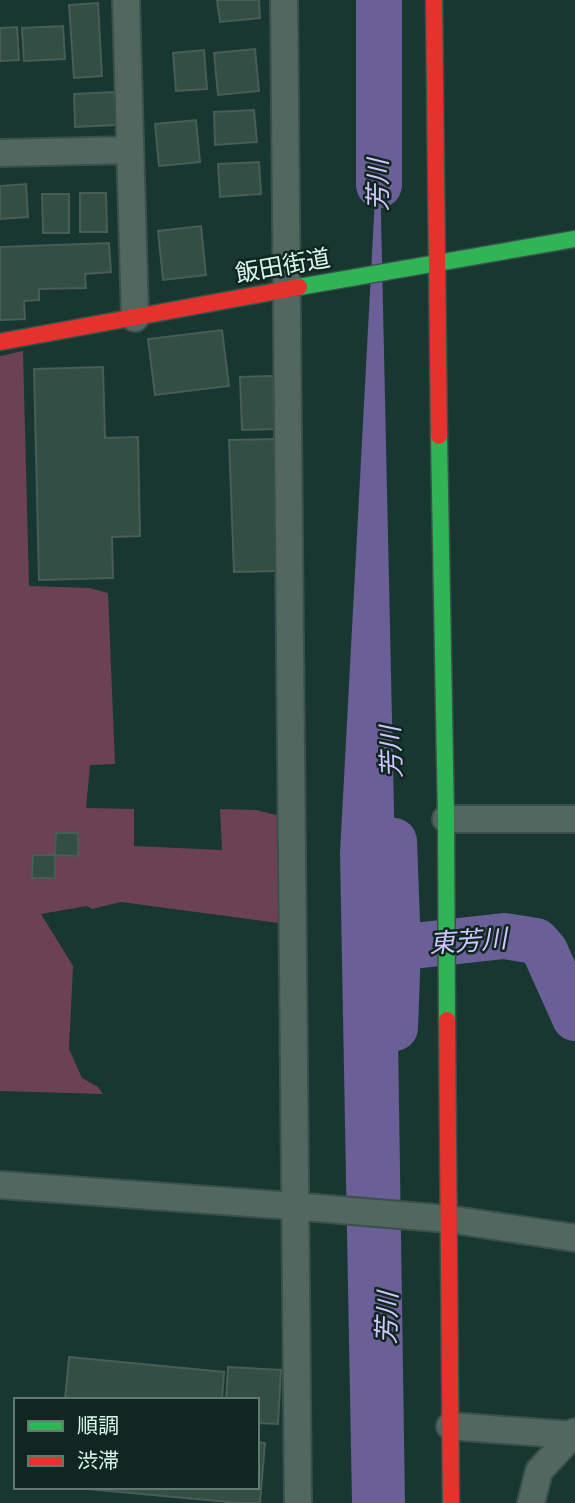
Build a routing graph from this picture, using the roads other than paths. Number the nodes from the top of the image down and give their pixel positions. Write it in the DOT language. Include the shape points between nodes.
graph roads {
  1 [pos="126,0"];
  2 [pos="284,0"];
  3 [pos="434,0"];
  4 [pos="130,150"];
  5 [pos="0,153"];
  6 [pos="575,239"];
  7 [pos="436,263"];
  8 [pos="289,289"];
  9 [pos="135,318"];
  10 [pos="0,342"];
  11 [pos="446,818"];
  12 [pos="575,819"];
  13 [pos="0,1185"];
  14 [pos="299,1207"];
  15 [pos="444,1219"];
  16 [pos="575,1238"];
  17 [pos="450,1426"];
  18 [pos="573,1434"];
  19 [pos="298,1503"];
  20 [pos="451,1503"];
  21 [pos="531,1503"];
  1 -- 4 [label="street"];
  2 -- 8 [label="street"];
  3 -- 7 [label="street"];
  4 -- 5 [label="street"];
  4 -- 9 [label="street"];
  6 -- 7 [label="street, 飯田街道"];
  7 -- 8 [label="street, 飯田街道"];
  7 -- 11 [label="street"];
  8 -- 9 [label="street, 飯田街道"];
  8 -- 14 [label="street"];
  9 -- 10 [label="street, 飯田街道"];
  11 -- 12 [label="street"];
  11 -- 15 [label="street"];
  13 -- 14 [label="street"];
  14 -- 15 [label="street"];
  14 -- 19 [label="street"];
  15 -- 16 [label="street"];
  15 -- 17 [label="street"];
  17 -- 18 [label="street"];
  17 -- 20 [label="street"];
  18 -- 21 [label="street" via="539,1471"];
}
